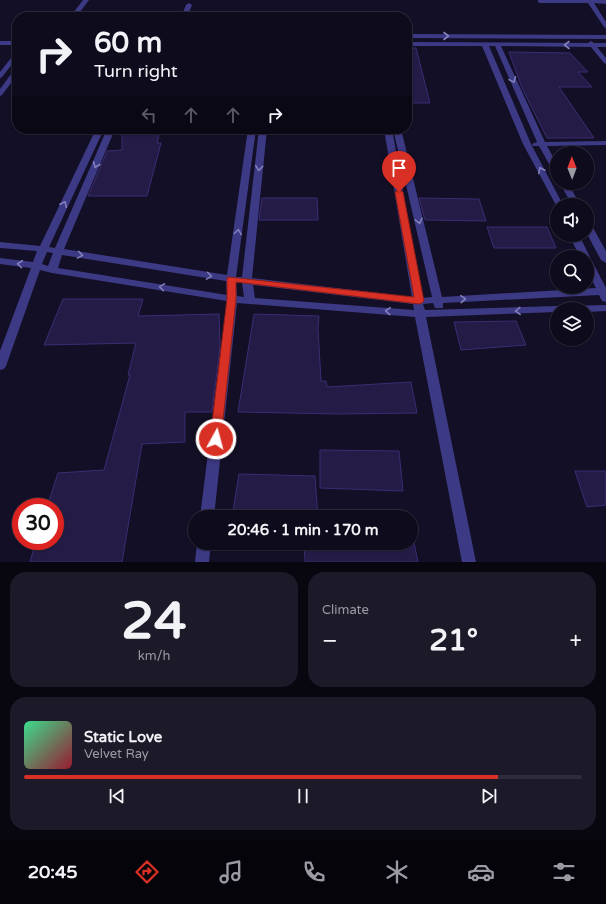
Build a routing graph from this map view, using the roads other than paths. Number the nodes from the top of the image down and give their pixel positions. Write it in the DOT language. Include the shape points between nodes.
graph roads {
  1 [pos="86,0"];
  2 [pos="540,1"];
  3 [pos="590,1"];
  4 [pos="606,2"];
  5 [pos="189,5"];
  6 [pos="77,12"];
  7 [pos="186,12"];
  8 [pos="606,26"];
  9 [pos="12,36"];
  10 [pos="412,36"];
  11 [pos="0,37"];
  12 [pos="586,37"];
  13 [pos="599,37"];
  14 [pos="606,37"];
  15 [pos="0,43"];
  16 [pos="12,43"];
  17 [pos="412,44"];
  18 [pos="485,45"];
  19 [pos="497,45"];
  20 [pos="594,45"];
  21 [pos="605,46"];
  22 [pos="12,60"];
  23 [pos="606,62"];
  24 [pos="0,76"];
  25 [pos="12,77"];
  26 [pos="0,94"];
  27 [pos="98,134"];
  28 [pos="109,134"];
  29 [pos="251,134"];
  30 [pos="263,134"];
  31 [pos="389,134"];
  32 [pos="398,134"];
  33 [pos="606,143"];
  34 [pos="527,144"];
  35 [pos="542,144"];
  36 [pos="550,158"];
  37 [pos="554,198"];
  38 [pos="594,239"];
  39 [pos="0,245"];
  40 [pos="43,249"];
  41 [pos="58,252"];
  42 [pos="606,260"];
  43 [pos="0,261"];
  44 [pos="38,266"];
  45 [pos="52,270"];
  46 [pos="594,274"];
  47 [pos="231,279"];
  48 [pos="248,281"];
  49 [pos="605,294"];
  50 [pos="232,299"];
  51 [pos="250,300"];
  52 [pos="438,300"];
  53 [pos="419,301"];
  54 [pos="594,308"];
  55 [pos="606,308"];
  56 [pos="550,309"];
  57 [pos="440,313"];
  58 [pos="420,314"];
  59 [pos="0,366"];
  60 [pos="208,510"];
  61 [pos="203,550"];
  62 [pos="202,562"];
  63 [pos="469,562"];
  1 -- 6 [label="street"];
  2 -- 3 [label="street"];
  3 -- 4 [label="street"];
  3 -- 8 [label="street"];
  5 -- 7 [label="street"];
  9 -- 11 [label="street"];
  10 -- 12 [label="street, one-way"];
  12 -- 13 [label="street"];
  12 -- 20 [label="street"];
  13 -- 14 [label="street"];
  13 -- 21 [label="street"];
  15 -- 16 [label="street"];
  17 -- 18 [label="street"];
  18 -- 19 [label="street"];
  18 -- 34 [label="street"];
  20 -- 19 [label="street, one-way"];
  19 -- 35 [label="street, one-way"];
  20 -- 21 [label="street"];
  20 -- 23 [label="street"];
  22 -- 24 [label="street"];
  25 -- 26 [label="street"];
  40 -- 27 [label="street, one-way"];
  28 -- 41 [label="street, one-way"];
  47 -- 29 [label="street, one-way"];
  30 -- 48 [label="street, one-way"];
  31 -- 53 [label="street"];
  32 -- 52 [label="street, one-way"];
  33 -- 35 [label="street"];
  34 -- 35 [label="street"];
  37 -- 34 [label="street, one-way"];
  35 -- 36 [label="street"];
  38 -- 42 [label="street"];
  39 -- 40 [label="street"];
  40 -- 41 [label="street"];
  40 -- 44 [label="street"];
  41 -- 45 [label="street"];
  41 -- 47 [label="street, one-way"];
  44 -- 43 [label="street, one-way"];
  44 -- 45 [label="street"];
  44 -- 59 [label="street"];
  50 -- 45 [label="street, one-way"];
  46 -- 49 [label="street"];
  47 -- 48 [label="street"];
  47 -- 50 [label="street"];
  48 -- 51 [label="street"];
  48 -- 53 [label="street"];
  52 -- 49 [label="street, one-way"];
  50 -- 51 [label="street"];
  50 -- 60 [label="street"];
  58 -- 51 [label="street, one-way"];
  52 -- 53 [label="street"];
  52 -- 57 [label="street"];
  53 -- 58 [label="street"];
  54 -- 55 [label="street"];
  56 -- 57 [label="street, one-way"];
  57 -- 58 [label="street"];
  58 -- 63 [label="street"];
  61 -- 62 [label="street"];
}
